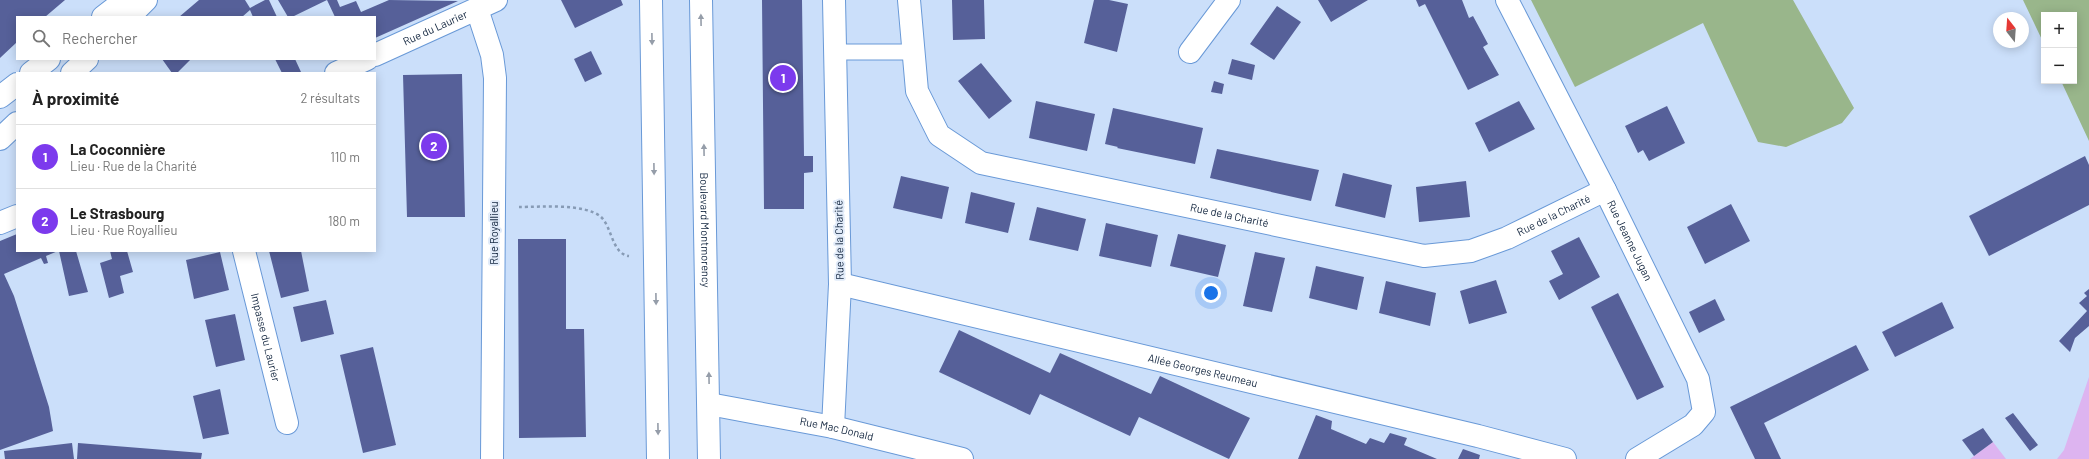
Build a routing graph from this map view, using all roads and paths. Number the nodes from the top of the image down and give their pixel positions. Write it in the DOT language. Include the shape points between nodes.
graph roads {
  1 [pos="125,0"];
  2 [pos="146,0"];
  3 [pos="651,0"];
  4 [pos="700,0"];
  5 [pos="834,0"];
  6 [pos="909,0"];
  7 [pos="1229,0"];
  8 [pos="1507,0"];
  9 [pos="486,4"];
  10 [pos="104,16"];
  11 [pos="130,16"];
  12 [pos="835,52"];
  13 [pos="913,52"];
  14 [pos="1190,52"];
  15 [pos="376,55"];
  16 [pos="48,60"];
  17 [pos="86,60"];
  18 [pos="365,60"];
  19 [pos="32,72"];
  20 [pos="73,72"];
  21 [pos="338,72"];
  22 [pos="16,85"];
  23 [pos="0,97"];
  24 [pos="16,124"];
  25 [pos="0,139"];
  26 [pos="1604,190"];
  27 [pos="494,207"];
  28 [pos="16,216"];
  29 [pos="0,224"];
  30 [pos="244,252"];
  31 [pos="655,258"];
  32 [pos="840,284"];
  33 [pos="709,404"];
  34 [pos="287,423"];
  35 [pos="833,427"];
  36 [pos="492,459"];
  37 [pos="658,459"];
  38 [pos="710,459"];
  39 [pos="962,459"];
  40 [pos="1565,459"];
  41 [pos="1637,459"];
  1 -- 10 [label="street"];
  2 -- 11 [label="street"];
  3 -- 31 [label="street, one-way"];
  33 -- 4 [label="street, Boulevard Montmorency, one-way"];
  5 -- 12 [label="street, Rue de la Charité"];
  6 -- 13 [label="street, Rue de la Charité"];
  7 -- 14 [label="street"];
  8 -- 26 [label="street, Rue Jeanne Jugan"];
  9 -- 15 [label="street, Rue du Laurier"];
  9 -- 27 [label="street, Rue Royallieu" via="495,78"];
  12 -- 13 [label="lane"];
  12 -- 32 [label="street, Rue de la Charité"];
  13 -- 26 [label="street, Rue de la Charité" via="917,91 939,135 981,163 1424,256 1471,251 1507,238"];
  16 -- 19 [label="street"];
  17 -- 20 [label="street"];
  18 -- 21 [label="street"];
  22 -- 23 [label="street"];
  24 -- 25 [label="street"];
  26 -- 41 [label="street, Rue Jeanne Jugan" via="1698,379 1704,412 1693,425"];
  27 -- 31 [label="path" via="578,208 591,212 602,217 618,249 624,255"];
  27 -- 36 [label="street, Rue Royallieu"];
  28 -- 29 [label="street"];
  30 -- 34 [label="street, Impasse du Laurier"];
  31 -- 37 [label="street, one-way"];
  32 -- 35 [label="street, Rue de la Charité"];
  32 -- 40 [label="street, Allée Georges Reumeau"];
  33 -- 35 [label="street, Rue Mac Donald"];
  33 -- 38 [label="street, Boulevard Montmorency"];
  35 -- 39 [label="street, Rue Mac Donald"];
}
